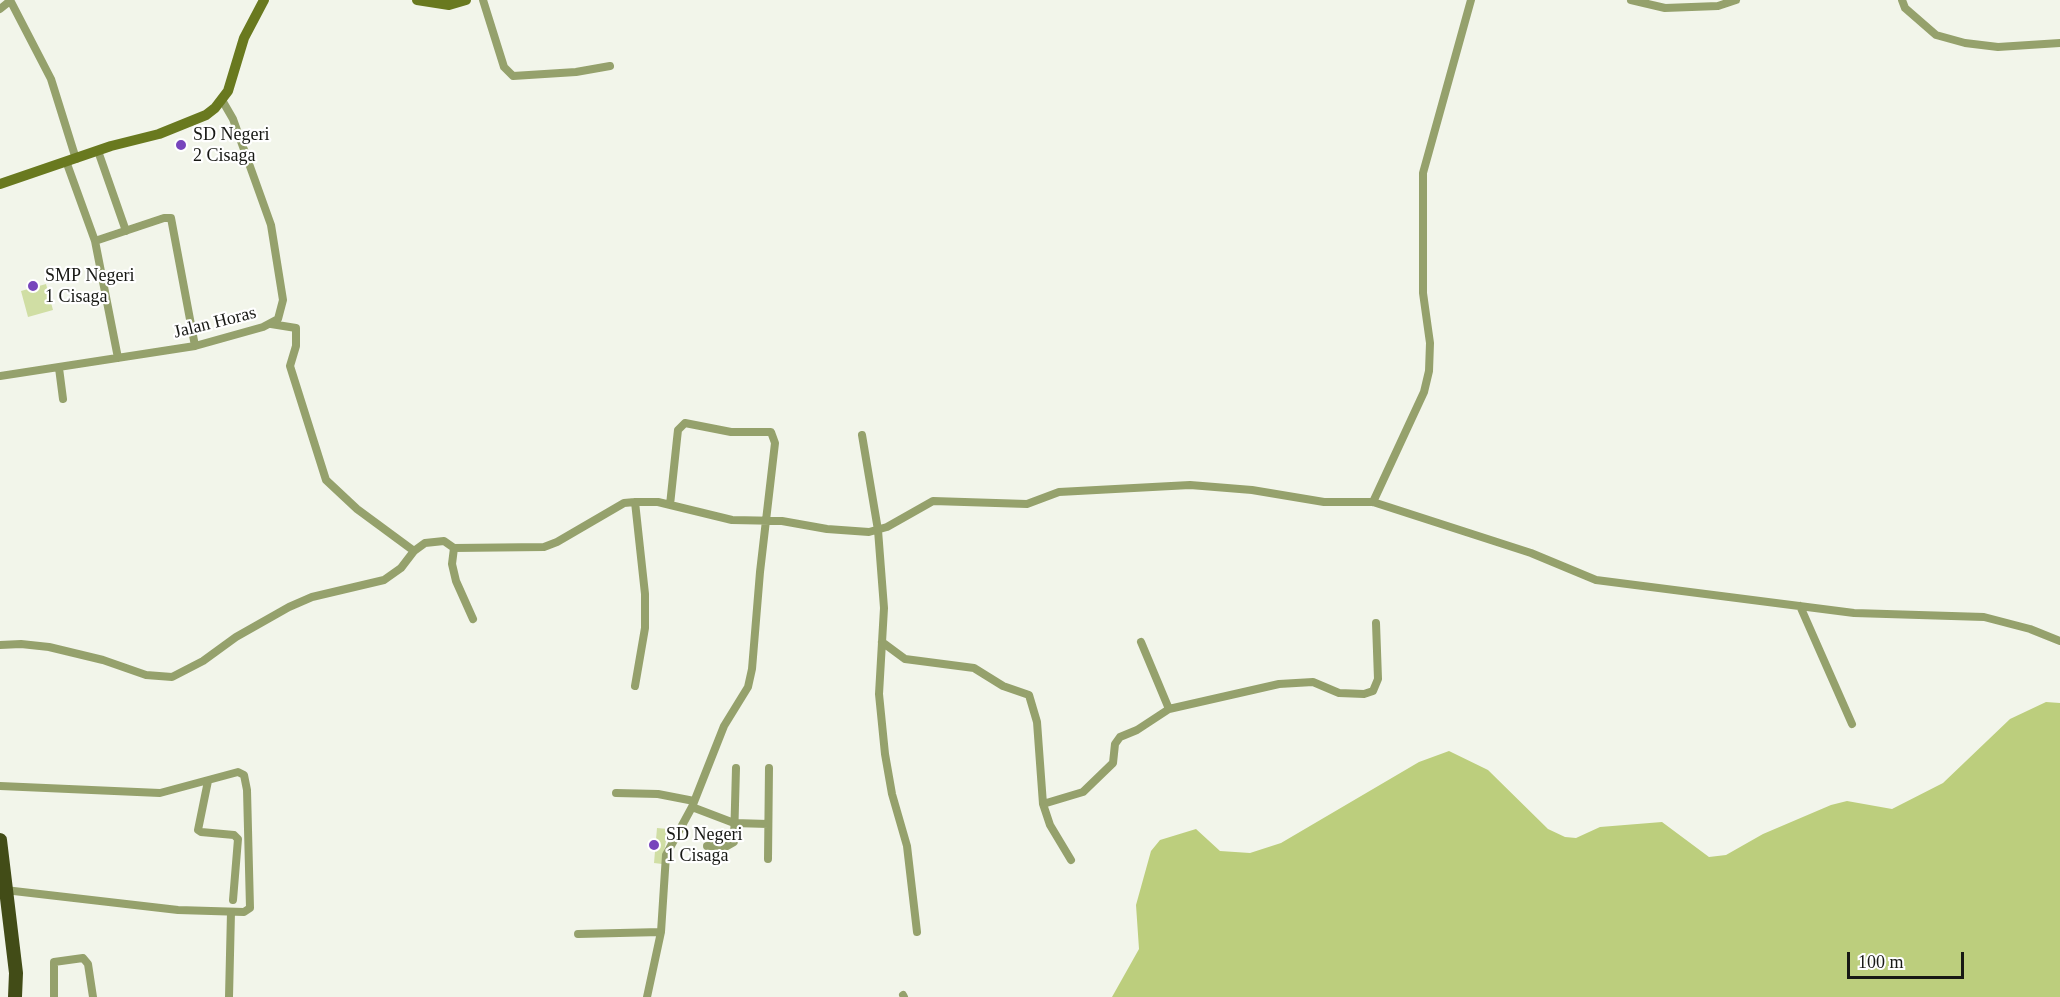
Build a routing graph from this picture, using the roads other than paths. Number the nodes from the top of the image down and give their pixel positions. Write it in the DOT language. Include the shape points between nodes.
graph roads {
  1 [pos="264,0"];
  2 [pos="417,0"];
  3 [pos="466,0"];
  4 [pos="483,0"];
  5 [pos="1471,0"];
  6 [pos="1631,0"];
  7 [pos="1736,0"];
  8 [pos="1902,0"];
  9 [pos="10,1"];
  10 [pos="0,9"];
  11 [pos="2060,43"];
  12 [pos="610,66"];
  13 [pos="222,100"];
  14 [pos="98,151"];
  15 [pos="71,160"];
  16 [pos="0,184"];
  17 [pos="126,231"];
  18 [pos="94,240"];
  19 [pos="272,324"];
  20 [pos="195,346"];
  21 [pos="118,358"];
  22 [pos="58,369"];
  23 [pos="0,376"];
  24 [pos="63,399"];
  25 [pos="862,435"];
  26 [pos="635,502"];
  27 [pos="1373,502"];
  28 [pos="670,505"];
  29 [pos="765,520"];
  30 [pos="878,530"];
  31 [pos="454,548"];
  32 [pos="414,551"];
  33 [pos="1800,606"];
  34 [pos="473,619"];
  35 [pos="1376,623"];
  36 [pos="2060,640"];
  37 [pos="882,642"];
  38 [pos="1141,642"];
  39 [pos="0,645"];
  40 [pos="635,686"];
  41 [pos="1169,710"];
  42 [pos="1852,724"];
  43 [pos="736,768"];
  44 [pos="769,768"];
  45 [pos="208,781"];
  46 [pos="0,786"];
  47 [pos="616,793"];
  48 [pos="693,804"];
  49 [pos="1043,804"];
  50 [pos="734,823"];
  51 [pos="768,824"];
  52 [pos="0,840"];
  53 [pos="707,846"];
  54 [pos="768,859"];
  55 [pos="1071,860"];
  56 [pos="4,894"];
  57 [pos="232,900"];
  58 [pos="231,912"];
  59 [pos="661,932"];
  60 [pos="917,932"];
  61 [pos="578,934"];
  62 [pos="15,997"];
  63 [pos="54,997"];
  64 [pos="93,997"];
  65 [pos="229,997"];
  66 [pos="648,997"];
  1 -- 13 [label="main road" via="244,38"];
  2 -- 3 [label="main road" via="449,4"];
  4 -- 12 [label="street" via="504,67 513,76 564,74"];
  5 -- 27 [label="street" via="1423,173 1423,293 1430,343 1429,371 1424,392"];
  6 -- 7 [label="street" via="1665,8 1718,6"];
  8 -- 11 [label="street" via="1905,8 1936,35 1965,44 1998,47"];
  9 -- 10 [label="street"];
  9 -- 15 [label="street" via="51,80"];
  13 -- 14 [label="main road" via="198,119"];
  13 -- 19 [label="street, Jalan Horas" via="233,119 271,225 283,300 281,313"];
  14 -- 15 [label="main road"];
  14 -- 17 [label="street"];
  15 -- 16 [label="main road"];
  15 -- 18 [label="street"];
  17 -- 18 [label="street"];
  17 -- 20 [label="street" via="168,217 173,221"];
  18 -- 21 [label="street"];
  19 -- 20 [label="street, Jalan Horas"];
  19 -- 32 [label="street" via="296,328 290,366 326,480 357,509"];
  20 -- 21 [label="street, Jalan Horas"];
  21 -- 22 [label="street, Jalan Horas"];
  22 -- 23 [label="street, Jalan Horas"];
  22 -- 24 [label="street"];
  25 -- 30 [label="street"];
  26 -- 28 [label="street"];
  26 -- 31 [label="street" via="624,503 550,545"];
  26 -- 40 [label="street" via="645,594 645,628"];
  27 -- 30 [label="street" via="1324,501 1190,485 1059,492 1027,504 933,501"];
  27 -- 33 [label="street" via="1531,553 1596,580"];
  28 -- 29 [label="street" via="732,520"];
  28 -- 29 [label="street" via="678,430 685,423 731,432 767,430 774,443"];
  29 -- 30 [label="street" via="849,532"];
  29 -- 48 [label="street" via="753,669 748,687 724,726"];
  30 -- 37 [label="street" via="884,608"];
  31 -- 32 [label="street" via="444,541 435,541"];
  31 -- 34 [label="street" via="456,582"];
  32 -- 39 [label="street" via="401,568 384,580 312,597 289,607 172,677 146,675 49,647"];
  33 -- 36 [label="street" via="1984,617"];
  33 -- 42 [label="street"];
  35 -- 41 [label="street" via="1378,679 1373,691 1339,693 1312,682 1279,684"];
  37 -- 49 [label="street" via="905,659 966,666 1029,696 1037,722"];
  37 -- 60 [label="street" via="879,694 885,754 907,846"];
  38 -- 41 [label="street"];
  41 -- 49 [label="street" via="1120,737 1115,744 1113,763 1083,792"];
  43 -- 50 [label="street"];
  44 -- 51 [label="street"];
  45 -- 46 [label="street" via="149,794"];
  45 -- 57 [label="street" via="198,830 234,834 238,839"];
  45 -- 58 [label="street" via="238,771 246,778 250,908"];
  47 -- 48 [label="street" via="658,794"];
  48 -- 50 [label="street"];
  48 -- 59 [label="street" via="665,860"];
  49 -- 55 [label="street" via="1050,825"];
  50 -- 51 [label="street"];
  50 -- 53 [label="street" via="732,843"];
  51 -- 54 [label="street"];
  52 -- 56 [label="highway"];
  56 -- 58 [label="street"];
  56 -- 62 [label="highway" via="16,973"];
  58 -- 65 [label="street"];
  59 -- 61 [label="street"];
  59 -- 66 [label="street"];
  63 -- 64 [label="street" via="54,962 83,958 88,964"];
}
